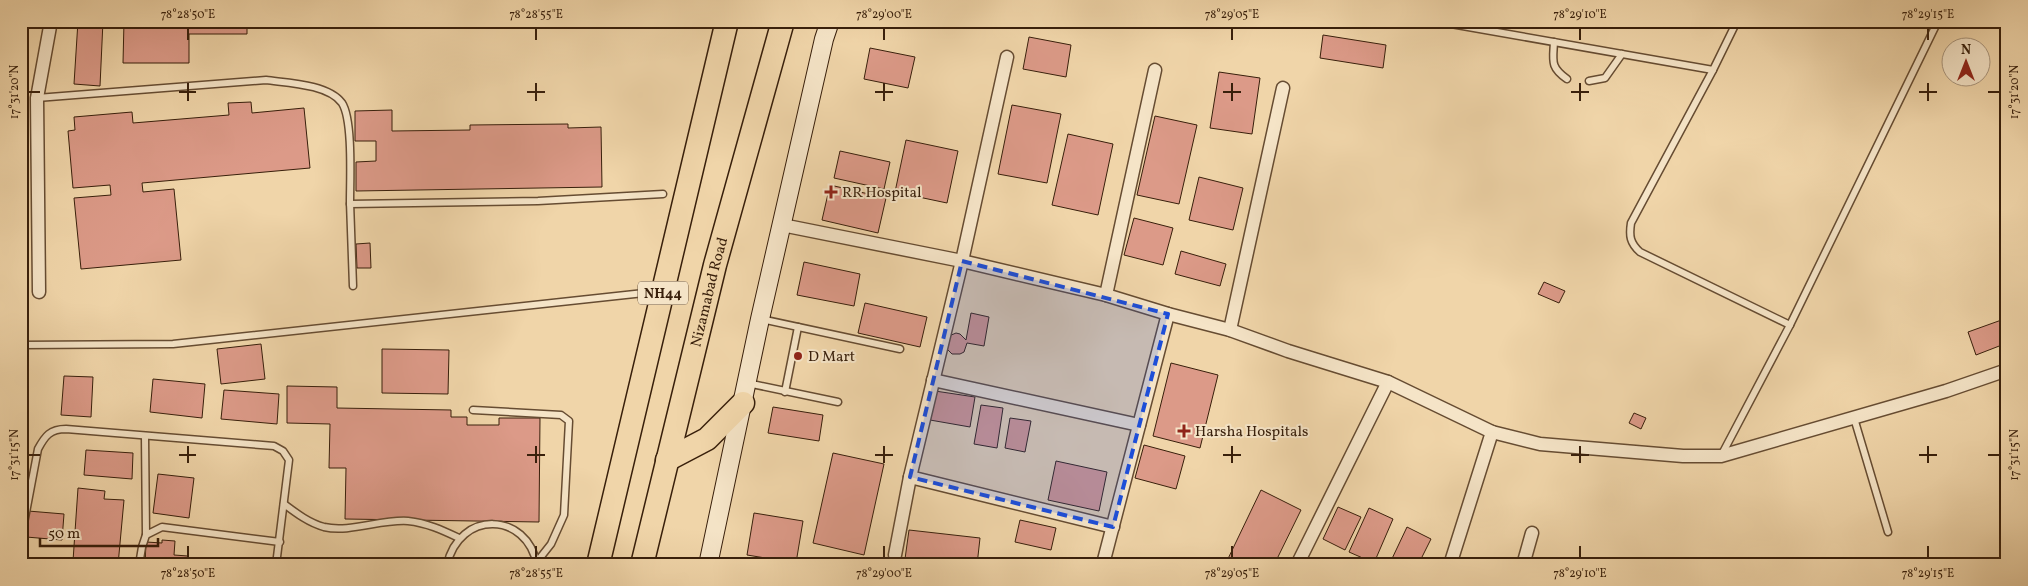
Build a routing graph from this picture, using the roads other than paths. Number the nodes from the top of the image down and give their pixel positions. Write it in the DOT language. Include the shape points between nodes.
graph roads {
  1 [pos="51,21"];
  2 [pos="727,21"];
  3 [pos="783,21"];
  4 [pos="830,21"];
  5 [pos="1434,21"];
  6 [pos="1737,21"];
  7 [pos="1938,21"];
  8 [pos="1554,42"];
  9 [pos="1622,54"];
  10 [pos="1007,57"];
  11 [pos="1155,70"];
  12 [pos="1713,70"];
  13 [pos="1567,79"];
  14 [pos="1589,82"];
  15 [pos="1283,88"];
  16 [pos="37,98"];
  17 [pos="662,194"];
  18 [pos="350,204"];
  19 [pos="782,225"];
  20 [pos="962,261"];
  21 [pos="353,286"];
  22 [pos="39,292"];
  23 [pos="644,292"];
  24 [pos="1106,295"];
  25 [pos="1168,314"];
  26 [pos="760,319"];
  27 [pos="1790,325"];
  28 [pos="798,327"];
  29 [pos="1230,330"];
  30 [pos="21,345"];
  31 [pos="900,349"];
  32 [pos="2007,370"];
  33 [pos="933,380"];
  34 [pos="1388,382"];
  35 [pos="785,392"];
  36 [pos="745,393"];
  37 [pos="838,402"];
  38 [pos="472,410"];
  39 [pos="1854,418"];
  40 [pos="1139,426"];
  41 [pos="1492,432"];
  42 [pos="145,436"];
  43 [pos="1721,456"];
  44 [pos="667,460"];
  45 [pos="910,478"];
  46 [pos="284,504"];
  47 [pos="1113,526"];
  48 [pos="1888,532"];
  49 [pos="1532,533"];
  50 [pos="146,535"];
  51 [pos="460,538"];
  52 [pos="21,539"];
  53 [pos="280,542"];
  54 [pos="895,555"];
  55 [pos="1104,560"];
  56 [pos="536,564"];
  57 [pos="139,565"];
  58 [pos="276,565"];
  59 [pos="448,565"];
  60 [pos="598,565"];
  61 [pos="642,565"];
  62 [pos="708,565"];
  63 [pos="1297,565"];
  64 [pos="1450,565"];
  65 [pos="1523,565"];
  1 -- 16 [label="street"];
  2 -- 60 [label="highway, NH44"];
  3 -- 44 [label="highway, Nizamabad Road / NH44" via="728,215"];
  4 -- 19 [label="main road"];
  5 -- 8 [label="lane"];
  6 -- 12 [label="lane"];
  7 -- 27 [label="lane"];
  8 -- 9 [label="lane"];
  8 -- 13 [label="lane" via="1553,64 1557,72"];
  9 -- 12 [label="lane"];
  9 -- 14 [label="lane" via="1605,78"];
  10 -- 20 [label="street"];
  11 -- 24 [label="street"];
  12 -- 27 [label="lane" via="1631,223 1629,235 1632,245 1640,252"];
  15 -- 29 [label="street"];
  16 -- 18 [label="lane" via="266,80 325,90 342,102 346,115 350,142"];
  16 -- 22 [label="street"];
  17 -- 18 [label="lane" via="538,201"];
  18 -- 21 [label="lane"];
  19 -- 20 [label="street"];
  19 -- 26 [label="main road"];
  20 -- 24 [label="street"];
  20 -- 33 [label="street"];
  23 -- 30 [label="lane" via="173,344"];
  24 -- 25 [label="street"];
  25 -- 29 [label="street"];
  25 -- 40 [label="street"];
  26 -- 28 [label="lane"];
  26 -- 36 [label="main road"];
  27 -- 43 [label="lane"];
  28 -- 31 [label="lane"];
  28 -- 35 [label="lane"];
  29 -- 34 [label="street"];
  32 -- 39 [label="street"];
  33 -- 40 [label="street"];
  33 -- 45 [label="street"];
  34 -- 41 [label="street"];
  34 -- 63 [label="street"];
  35 -- 36 [label="lane"];
  35 -- 37 [label="lane"];
  36 -- 44 [label="highway" via="707,438"];
  36 -- 62 [label="main road"];
  38 -- 56 [label="lane" via="561,415 569,421 564,515 551,544"];
  39 -- 43 [label="street"];
  39 -- 48 [label="lane"];
  40 -- 47 [label="street"];
  41 -- 43 [label="street" via="1540,444 1683,456"];
  41 -- 64 [label="street"];
  42 -- 46 [label="lane" via="274,446 283,450 289,460"];
  42 -- 50 [label="lane"];
  42 -- 52 [label="lane" via="66,429 51,432 38,450"];
  44 -- 61 [label="highway, Nizamabad Road / NH44"];
  45 -- 47 [label="street"];
  45 -- 54 [label="street"];
  46 -- 51 [label="lane" via="323,527 338,529 407,521 427,524"];
  46 -- 53 [label="lane"];
  47 -- 55 [label="street"];
  49 -- 65 [label="street"];
  50 -- 53 [label="lane" via="162,526"];
  50 -- 57 [label="lane"];
  51 -- 56 [label="lane" via="473,528 489,524 506,526 520,534 531,547"];
  51 -- 59 [label="lane" via="450,551"];
  53 -- 58 [label="lane"];
}
